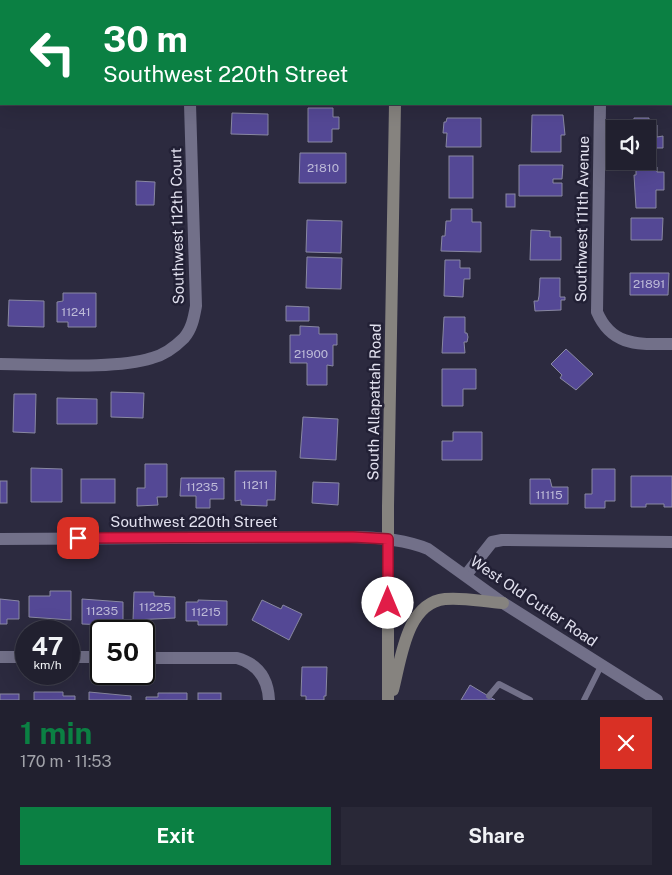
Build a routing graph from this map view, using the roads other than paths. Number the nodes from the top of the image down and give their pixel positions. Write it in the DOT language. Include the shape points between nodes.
graph roads {
  1 [pos="190,105"];
  2 [pos="395,105"];
  3 [pos="600,105"];
  4 [pos="672,344"];
  5 [pos="0,364"];
  6 [pos="0,539"];
  7 [pos="388,539"];
  8 [pos="672,542"];
  9 [pos="466,574"];
  10 [pos="503,603"];
  11 [pos="0,657"];
  12 [pos="15,657"];
  13 [pos="155,658"];
  14 [pos="602,666"];
  15 [pos="489,696"];
  16 [pos="269,700"];
  17 [pos="389,700"];
  18 [pos="530,700"];
  19 [pos="584,700"];
  20 [pos="657,700"];
  1 -- 5 [label="street, Southwest 112th Court" via="196,306 185,336 172,348 152,358 115,364"];
  2 -- 7 [label="main road, South Allapattah Road"];
  3 -- 4 [label="street, Southwest 111th Avenue" via="596,304 600,319 609,332 634,343"];
  6 -- 7 [label="street, Southwest 220th Street"];
  7 -- 9 [label="street, West Old Cutler Road" via="428,549"];
  7 -- 17 [label="main road, South Allapattah Road"];
  8 -- 9 [label="street" via="502,540 492,542"];
  9 -- 10 [label="street, West Old Cutler Road"];
  10 -- 14 [label="street, West Old Cutler Road"];
  10 -- 17 [label="main road" via="447,598 420,610 410,626"];
  11 -- 12 [label="street"];
  13 -- 16 [label="street" via="237,658 259,670 267,684"];
  14 -- 19 [label="lane"];
  14 -- 20 [label="street, West Old Cutler Road"];
  15 -- 18 [label="lane" via="499,684"];
}
